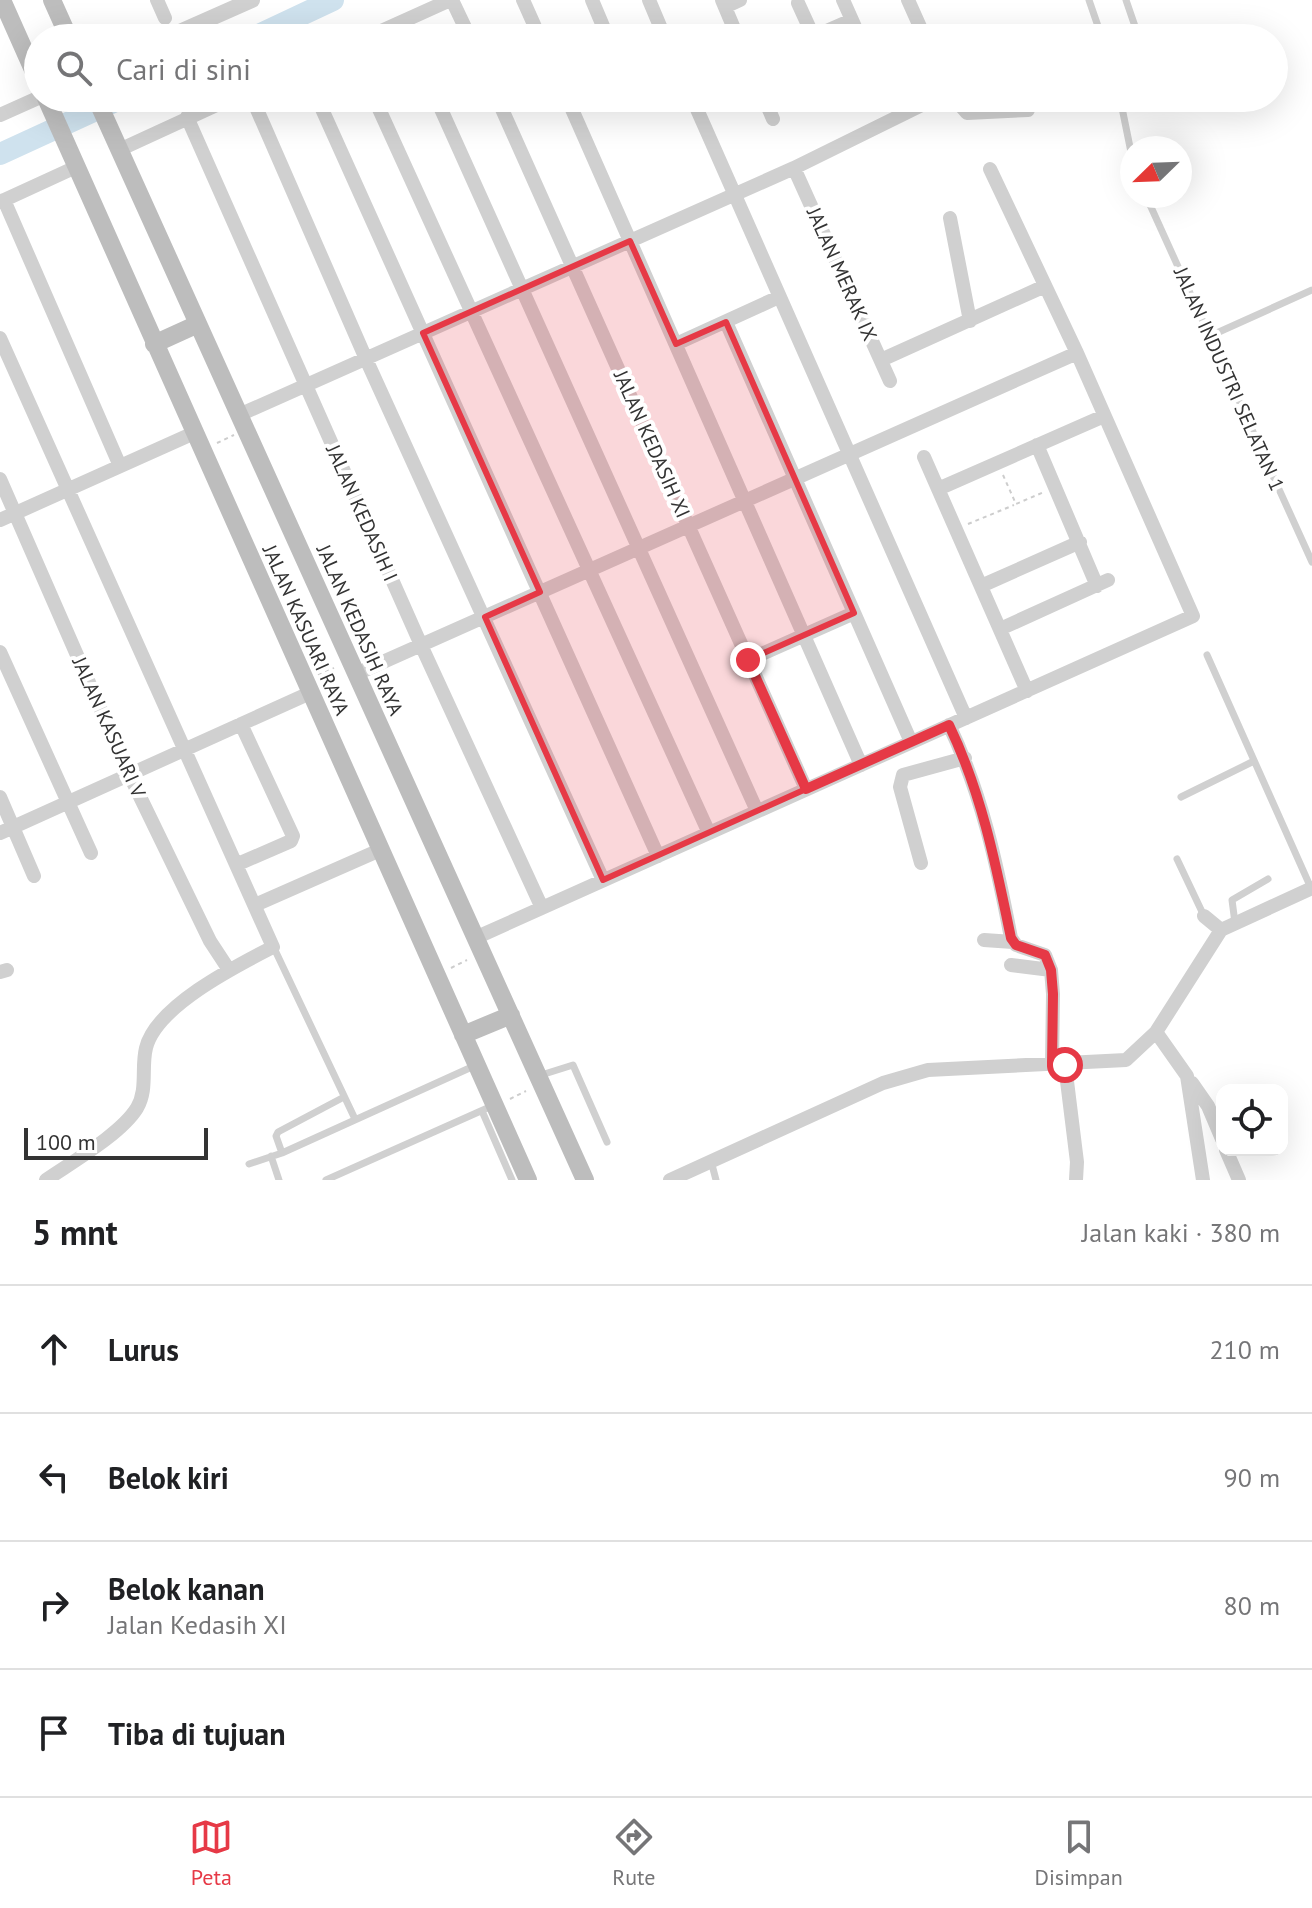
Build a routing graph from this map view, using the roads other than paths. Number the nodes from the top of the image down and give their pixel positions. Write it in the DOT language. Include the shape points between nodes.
graph roads {
  1 [pos="2,0"];
  2 [pos="52,0"];
  3 [pos="157,0"];
  4 [pos="252,0"];
  5 [pos="451,0"];
  6 [pos="523,0"];
  7 [pos="592,0"];
  8 [pos="649,0"];
  9 [pos="740,0"];
  10 [pos="843,0"];
  11 [pos="908,0"];
  12 [pos="1089,0"];
  13 [pos="1126,0"];
  14 [pos="723,3"];
  15 [pos="798,3"];
  16 [pos="165,18"];
  17 [pos="852,20"];
  18 [pos="402,22"];
  19 [pos="63,24"];
  20 [pos="198,24"];
  21 [pos="398,24"];
  22 [pos="463,24"];
  23 [pos="534,24"];
  24 [pos="602,24"];
  25 [pos="659,24"];
  26 [pos="732,24"];
  27 [pos="808,24"];
  28 [pos="844,24"];
  29 [pos="854,24"];
  30 [pos="919,24"];
  31 [pos="1098,24"];
  32 [pos="1134,24"];
  33 [pos="24,50"];
  34 [pos="24,107"];
  35 [pos="50,112"];
  36 [pos="102,112"];
  37 [pos="199,112"];
  38 [pos="258,112"];
  39 [pos="323,112"];
  40 [pos="380,112"];
  41 [pos="442,112"];
  42 [pos="503,112"];
  43 [pos="576,112"];
  44 [pos="698,112"];
  45 [pos="772,112"];
  46 [pos="908,112"];
  47 [pos="966,112"];
  48 [pos="987,112"];
  49 [pos="1123,112"];
  50 [pos="0,115"];
  51 [pos="187,117"];
  52 [pos="773,119"];
  53 [pos="1128,136"];
  54 [pos="117,145"];
  55 [pos="74,163"];
  56 [pos="794,168"];
  57 [pos="990,169"];
  58 [pos="734,194"];
  59 [pos="2,201"];
  60 [pos="1151,208"];
  61 [pos="950,218"];
  62 [pos="630,241"];
  63 [pos="574,265"];
  64 [pos="1045,286"];
  65 [pos="522,289"];
  66 [pos="1312,290"];
  67 [pos="779,297"];
  68 [pos="471,312"];
  69 [pos="970,321"];
  70 [pos="726,322"];
  71 [pos="198,324"];
  72 [pos="423,333"];
  73 [pos="1210,336"];
  74 [pos="0,338"];
  75 [pos="154,344"];
  76 [pos="676,344"];
  77 [pos="1077,353"];
  78 [pos="366,359"];
  79 [pos="881,360"];
  80 [pos="890,381"];
  81 [pos="305,386"];
  82 [pos="1104,416"];
  83 [pos="242,422"];
  84 [pos="197,441"];
  85 [pos="1037,445"];
  86 [pos="849,455"];
  87 [pos="924,457"];
  88 [pos="120,466"];
  89 [pos="0,479"];
  90 [pos="795,479"];
  91 [pos="68,489"];
  92 [pos="938,489"];
  93 [pos="745,501"];
  94 [pos="15,513"];
  95 [pos="0,520"];
  96 [pos="688,526"];
  97 [pos="1080,542"];
  98 [pos="639,549"];
  99 [pos="1312,562"];
  100 [pos="589,570"];
  101 [pos="981,586"];
  102 [pos="540,592"];
  103 [pos="854,613"];
  104 [pos="485,617"];
  105 [pos="1000,629"];
  106 [pos="804,635"];
  107 [pos="421,645"];
  108 [pos="0,652"];
  109 [pos="1207,655"];
  110 [pos="748,660"];
  111 [pos="353,667"];
  112 [pos="307,687"];
  113 [pos="1027,691"];
  114 [pos="966,718"];
  115 [pos="241,724"];
  116 [pos="949,725"];
  117 [pos="911,742"];
  118 [pos="186,749"];
  119 [pos="965,758"];
  120 [pos="1254,761"];
  121 [pos="861,765"];
  122 [pos="129,774"];
  123 [pos="806,789"];
  124 [pos="0,797"];
  125 [pos="1181,797"];
  126 [pos="68,802"];
  127 [pos="757,811"];
  128 [pos="6,830"];
  129 [pos="709,833"];
  130 [pos="380,850"];
  131 [pos="91,853"];
  132 [pos="658,856"];
  133 [pos="1177,859"];
  134 [pos="921,863"];
  135 [pos="238,864"];
  136 [pos="34,876"];
  137 [pos="1268,879"];
  138 [pos="603,880"];
  139 [pos="1312,888"];
  140 [pos="255,905"];
  141 [pos="542,908"];
  142 [pos="1204,916"];
  143 [pos="1228,926"];
  144 [pos="984,940"];
  145 [pos="1013,942"];
  146 [pos="479,945"];
  147 [pos="273,947"];
  148 [pos="1011,965"];
  149 [pos="229,970"];
  150 [pos="1051,970"];
  151 [pos="511,1015"];
  152 [pos="1156,1032"];
  153 [pos="463,1035"];
  154 [pos="476,1065"];
  155 [pos="1058,1065"];
  156 [pos="1187,1076"];
  157 [pos="540,1080"];
  158 [pos="344,1097"];
  159 [pos="488,1108"];
  160 [pos="355,1119"];
  161 [pos="1216,1125"];
  162 [pos="607,1142"];
  163 [pos="282,1153"];
  164 [pos="271,1156"];
  165 [pos="1229,1156"];
  166 [pos="711,1161"];
  167 [pos="249,1164"];
  168 [pos="46,1180"];
  169 [pos="279,1180"];
  170 [pos="326,1180"];
  171 [pos="512,1180"];
  172 [pos="528,1180"];
  173 [pos="585,1180"];
  174 [pos="670,1180"];
  175 [pos="716,1180"];
  176 [pos="1076,1180"];
  177 [pos="1203,1180"];
  178 [pos="1239,1180"];
  1 -- 33 [label="main road"];
  2 -- 19 [label="main road"];
  3 -- 16 [label="street"];
  4 -- 20 [label="street"];
  5 -- 18 [label="street"];
  5 -- 22 [label="street"];
  6 -- 23 [label="street"];
  7 -- 24 [label="street"];
  8 -- 25 [label="street"];
  9 -- 14 [label="street"];
  10 -- 17 [label="street"];
  11 -- 30 [label="street"];
  12 -- 31 [label="lane"];
  13 -- 32 [label="lane"];
  14 -- 26 [label="street"];
  15 -- 27 [label="street"];
  17 -- 28 [label="street"];
  17 -- 29 [label="street"];
  18 -- 21 [label="street"];
  34 -- 50 [label="street"];
  35 -- 55 [label="main road, JALAN KASUARI RAYA"];
  36 -- 54 [label="main road, JALAN KEDASIH RAYA"];
  37 -- 51 [label="street"];
  38 -- 78 [label="street"];
  39 -- 72 [label="street"];
  40 -- 68 [label="street"];
  41 -- 65 [label="street"];
  42 -- 63 [label="street, JALAN KEDASIH XI"];
  43 -- 62 [label="street"];
  44 -- 58 [label="street"];
  45 -- 52 [label="street"];
  46 -- 56 [label="street"];
  47 -- 48 [label="street"];
  49 -- 53 [label="lane"];
  51 -- 54 [label="street"];
  51 -- 81 [label="street, JALAN KEDASIH I"];
  54 -- 71 [label="main road, JALAN KEDASIH RAYA"];
  55 -- 59 [label="street"];
  55 -- 75 [label="main road, JALAN KASUARI RAYA"];
  56 -- 58 [label="street"];
  56 -- 79 [label="street, JALAN MERAK IX"];
  57 -- 64 [label="street"];
  58 -- 62 [label="street"];
  58 -- 67 [label="street"];
  59 -- 88 [label="street"];
  60 -- 73 [label="lane, JALAN INDUSTRI SELATAN 1"];
  61 -- 69 [label="street"];
  62 -- 63 [label="street"];
  62 -- 76 [label="street"];
  63 -- 65 [label="street"];
  63 -- 96 [label="street, JALAN KEDASIH XI"];
  64 -- 69 [label="street"];
  64 -- 77 [label="street"];
  65 -- 68 [label="street"];
  65 -- 98 [label="street"];
  66 -- 73 [label="lane"];
  67 -- 70 [label="street"];
  67 -- 86 [label="street"];
  68 -- 72 [label="street"];
  68 -- 100 [label="street"];
  69 -- 79 [label="street"];
  70 -- 76 [label="street"];
  70 -- 90 [label="street"];
  71 -- 75 [label="main road"];
  71 -- 83 [label="main road, JALAN KEDASIH RAYA"];
  72 -- 78 [label="street"];
  72 -- 102 [label="street"];
  73 -- 99 [label="lane, JALAN INDUSTRI SELATAN 1"];
  74 -- 91 [label="street"];
  75 -- 84 [label="main road, JALAN KASUARI RAYA"];
  76 -- 93 [label="street"];
  77 -- 82 [label="street"];
  77 -- 86 [label="street"];
  78 -- 81 [label="street"];
  78 -- 104 [label="street"];
  79 -- 80 [label="street, JALAN MERAK IX"];
  81 -- 83 [label="street"];
  81 -- 107 [label="street, JALAN KEDASIH I"];
  82 -- 85 [label="street"];
  82 -- 113 [label="street" via="1193,616"];
  83 -- 111 [label="main road, JALAN KEDASIH RAYA"];
  84 -- 88 [label="street"];
  84 -- 112 [label="main road, JALAN KASUARI RAYA"];
  85 -- 92 [label="street"];
  85 -- 97 [label="street"];
  86 -- 90 [label="street"];
  86 -- 114 [label="street"];
  87 -- 92 [label="street"];
  88 -- 91 [label="street"];
  89 -- 94 [label="street, JALAN KASUARI V"];
  90 -- 93 [label="street"];
  90 -- 103 [label="street"];
  91 -- 94 [label="street"];
  91 -- 118 [label="street"];
  92 -- 101 [label="street"];
  93 -- 96 [label="street"];
  93 -- 106 [label="street"];
  94 -- 95 [label="street"];
  94 -- 122 [label="street, JALAN KASUARI V"];
  96 -- 98 [label="street"];
  96 -- 110 [label="street, JALAN KEDASIH XI"];
  97 -- 101 [label="street"];
  97 -- 105 [label="street" via="1103,583"];
  98 -- 100 [label="street"];
  98 -- 127 [label="street"];
  100 -- 102 [label="street"];
  100 -- 129 [label="street"];
  101 -- 105 [label="street"];
  102 -- 104 [label="street"];
  102 -- 132 [label="street"];
  103 -- 106 [label="street"];
  103 -- 117 [label="street"];
  104 -- 107 [label="street"];
  104 -- 138 [label="street"];
  105 -- 113 [label="street"];
  106 -- 110 [label="street"];
  106 -- 121 [label="street"];
  107 -- 111 [label="street"];
  107 -- 141 [label="street, JALAN KEDASIH I"];
  108 -- 126 [label="street"];
  109 -- 120 [label="lane"];
  110 -- 123 [label="street, JALAN KEDASIH XI"];
  111 -- 146 [label="main road, JALAN KEDASIH RAYA"];
  112 -- 115 [label="street"];
  112 -- 130 [label="main road, JALAN KASUARI RAYA"];
  113 -- 114 [label="street"];
  114 -- 116 [label="street"];
  115 -- 118 [label="street"];
  115 -- 135 [label="street" via="293,837"];
  116 -- 117 [label="street"];
  116 -- 119 [label="street"];
  117 -- 121 [label="street"];
  118 -- 122 [label="street"];
  118 -- 135 [label="street"];
  119 -- 134 [label="street" via="903,775 900,787"];
  119 -- 145 [label="street" via="1003,886"];
  120 -- 125 [label="lane"];
  120 -- 139 [label="lane"];
  121 -- 123 [label="street"];
  122 -- 126 [label="street"];
  122 -- 149 [label="street, JALAN KASUARI V"];
  123 -- 127 [label="street"];
  124 -- 128 [label="street"];
  126 -- 128 [label="street"];
  126 -- 131 [label="street"];
  127 -- 129 [label="street"];
  128 -- 136 [label="street"];
  129 -- 132 [label="street"];
  130 -- 140 [label="street"];
  130 -- 153 [label="main road, JALAN KASUARI RAYA"];
  132 -- 138 [label="street"];
  133 -- 142 [label="lane"];
  135 -- 140 [label="street"];
  137 -- 143 [label="lane" via="1232,900"];
  138 -- 141 [label="street"];
  139 -- 143 [label="street"];
  140 -- 147 [label="street"];
  141 -- 146 [label="street"];
  142 -- 143 [label="street"];
  143 -- 152 [label="street"];
  144 -- 145 [label="street"];
  145 -- 150 [label="street" via="1045,955"];
  146 -- 151 [label="main road, JALAN KEDASIH RAYA"];
  147 -- 149 [label="street"];
  147 -- 158 [label="lane"];
  148 -- 150 [label="street"];
  149 -- 168 [label="street" via="175,1009 151,1035 144,1091 132,1115"];
  150 -- 155 [label="street"];
  151 -- 153 [label="main road"];
  151 -- 157 [label="main road, JALAN KEDASIH RAYA"];
  152 -- 155 [label="street" via="1126,1060"];
  152 -- 156 [label="street"];
  153 -- 154 [label="main road, JALAN KASUARI RAYA"];
  154 -- 159 [label="main road, JALAN KASUARI RAYA"];
  154 -- 160 [label="lane"];
  155 -- 166 [label="street" via="928,1070 883,1083"];
  155 -- 176 [label="street"];
  156 -- 161 [label="street"];
  156 -- 177 [label="street"];
  157 -- 162 [label="lane" via="573,1065"];
  157 -- 173 [label="main road, JALAN KEDASIH RAYA"];
  158 -- 160 [label="lane"];
  158 -- 163 [label="lane" via="278,1132"];
  159 -- 170 [label="lane"];
  159 -- 171 [label="lane"];
  159 -- 172 [label="main road, JALAN KASUARI RAYA"];
  160 -- 163 [label="lane"];
  163 -- 164 [label="lane"];
  164 -- 167 [label="lane"];
  164 -- 169 [label="lane"];
  165 -- 178 [label="street"];
  166 -- 174 [label="street"];
  166 -- 175 [label="lane"];
}
